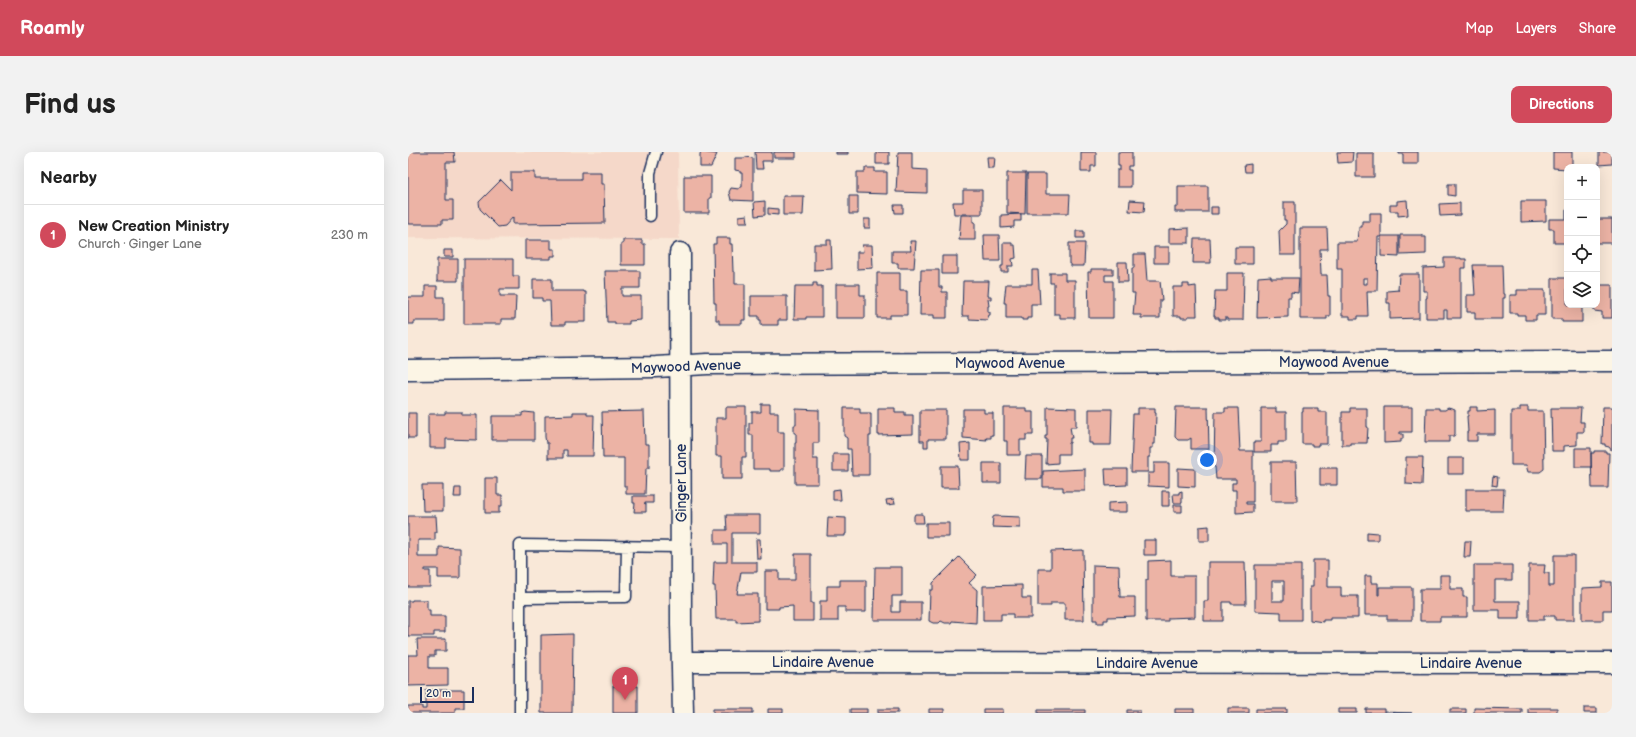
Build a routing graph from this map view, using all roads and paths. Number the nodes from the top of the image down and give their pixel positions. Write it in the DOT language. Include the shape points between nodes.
graph roads {
  1 [pos="656,152"];
  2 [pos="650,216"];
  3 [pos="680,254"];
  4 [pos="1612,361"];
  5 [pos="681,366"];
  6 [pos="408,370"];
  7 [pos="627,546"];
  8 [pos="681,547"];
  9 [pos="520,598"];
  10 [pos="682,662"];
  11 [pos="1612,663"];
  12 [pos="520,713"];
  13 [pos="683,713"];
  1 -- 2 [label="lane" via="650,173"];
  3 -- 5 [label="street, Ginger Lane"];
  4 -- 5 [label="street, Maywood Avenue"];
  5 -- 6 [label="street, Maywood Avenue"];
  5 -- 8 [label="street, Ginger Lane"];
  7 -- 8 [label="lane"];
  7 -- 9 [label="lane" via="626,597"];
  7 -- 9 [label="lane" via="520,545"];
  8 -- 10 [label="street, Ginger Lane"];
  9 -- 12 [label="lane"];
  10 -- 11 [label="street, Lindaire Avenue"];
  10 -- 13 [label="street, Ginger Lane"];
}
